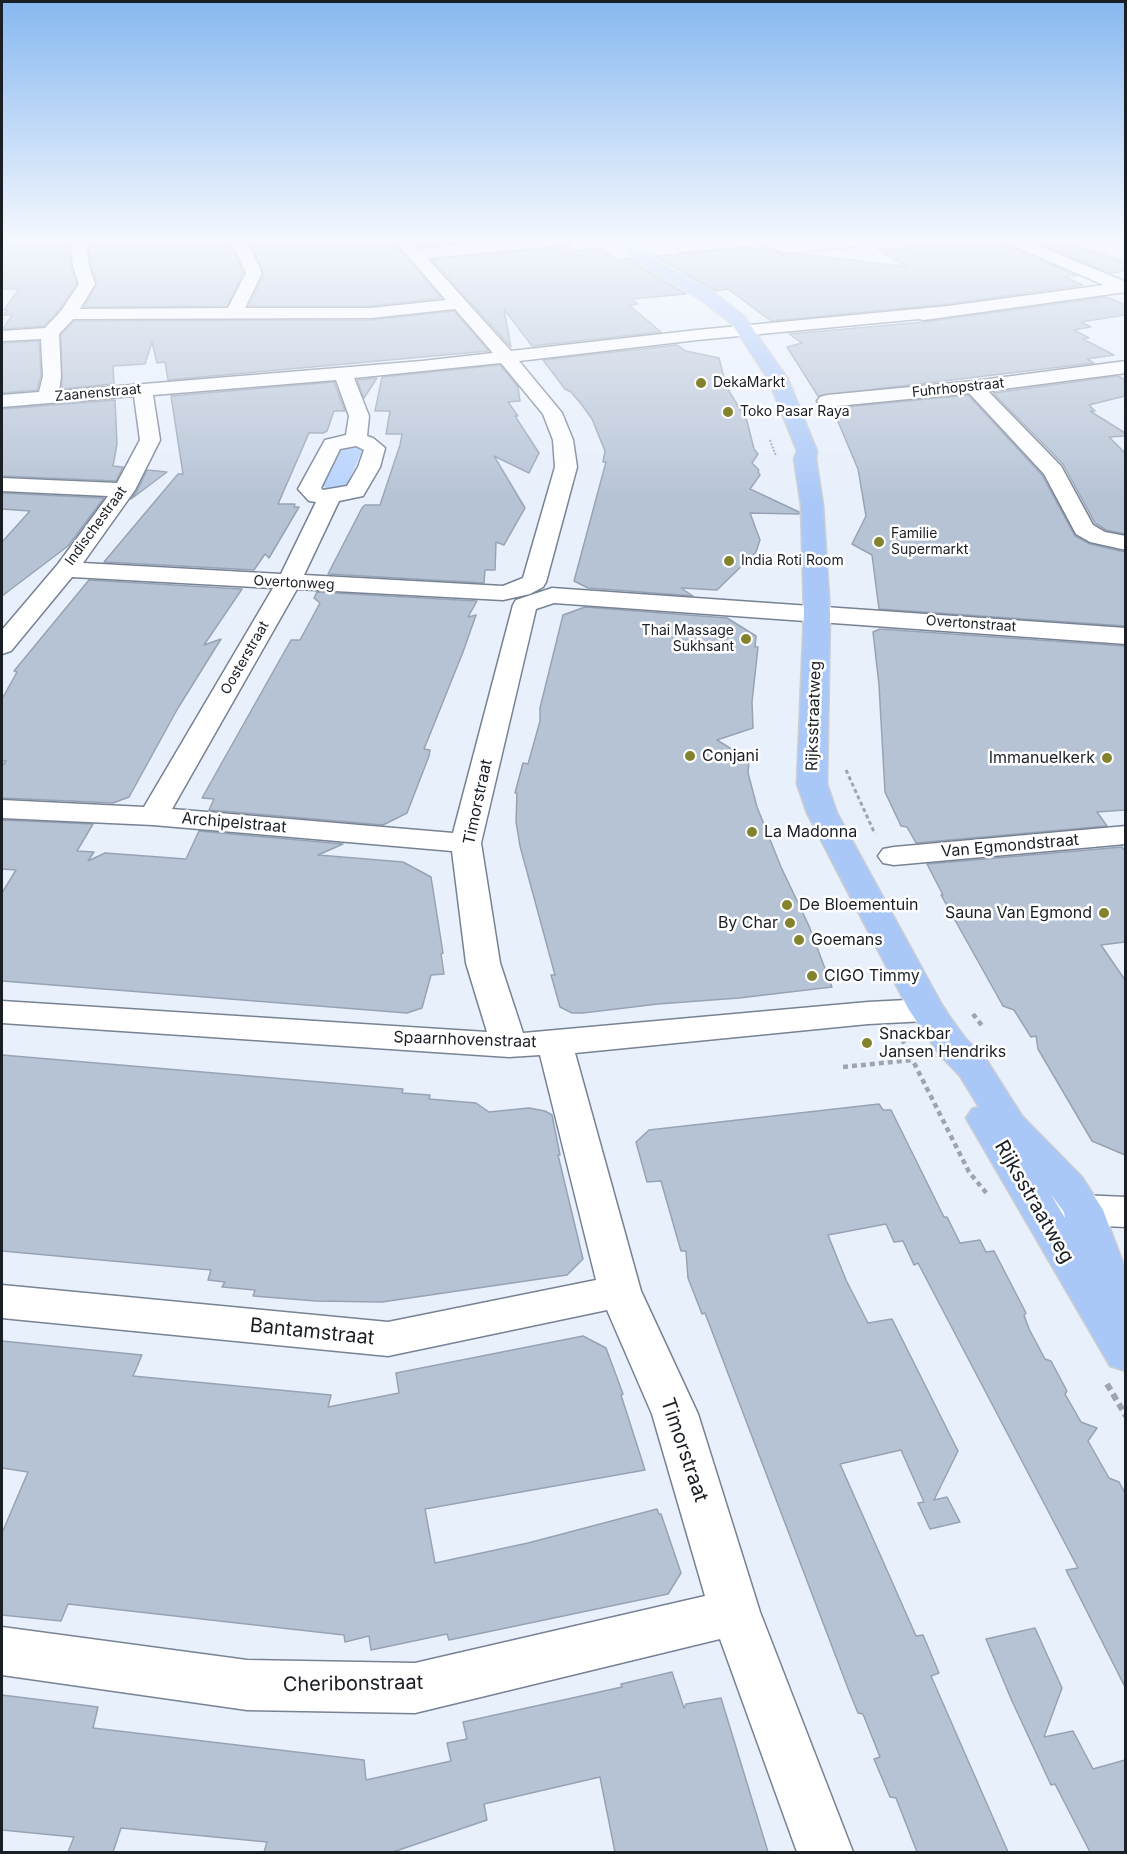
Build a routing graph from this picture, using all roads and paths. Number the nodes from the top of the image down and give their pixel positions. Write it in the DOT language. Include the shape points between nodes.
graph roads {
  1 [pos="55,328"];
  2 [pos="479,328"];
  3 [pos="727,328"];
  4 [pos="802,328"];
  5 [pos="50,333"];
  6 [pos="737,335"];
  7 [pos="2,336"];
  8 [pos="507,359"];
  9 [pos="1123,369"];
  10 [pos="72,374"];
  11 [pos="343,374"];
  12 [pos="52,376"];
  13 [pos="974,387"];
  14 [pos="143,390"];
  15 [pos="48,398"];
  16 [pos="2,401"];
  17 [pos="827,401"];
  18 [pos="356,440"];
  19 [pos="2,484"];
  20 [pos="124,490"];
  21 [pos="330,497"];
  22 [pos="1125,543"];
  23 [pos="66,569"];
  24 [pos="288,583"];
  25 [pos="528,595"];
  26 [pos="817,613"];
  27 [pos="1125,636"];
  28 [pos="2,646"];
  29 [pos="846,769"];
  30 [pos="2,809"];
  31 [pos="153,816"];
  32 [pos="1125,835"];
  33 [pos="466,843"];
  34 [pos="884,846"];
  35 [pos="966,1009"];
  36 [pos="927,1010"];
  37 [pos="2,1012"];
  38 [pos="968,1038"];
  39 [pos="555,1043"];
  40 [pos="509,1045"];
  41 [pos="912,1060"];
  42 [pos="843,1067"];
  43 [pos="1037,1209"];
  44 [pos="1083,1210"];
  45 [pos="1125,1212"];
  46 [pos="620,1291"];
  47 [pos="2,1302"];
  48 [pos="1125,1315"];
  49 [pos="1125,1354"];
  50 [pos="735,1612"];
  51 [pos="2,1652"];
  52 [pos="825,1852"];
  1 -- 5 [label="street"];
  2 -- 8 [label="street, Timorstraat"];
  3 -- 6 [label="main road, Rijksstraatweg"];
  4 -- 6 [label="street, Zaanenstraat"];
  5 -- 7 [label="street"];
  5 -- 12 [label="street"];
  6 -- 8 [label="street, Zaanenstraat"];
  6 -- 26 [label="main road, Rijksstraatweg" via="797,451 805,459 812,505"];
  8 -- 11 [label="street, Zaanenstraat"];
  8 -- 25 [label="street, Timorstraat" via="552,413 563,440 566,467"];
  9 -- 13 [label="street, Fuhrhopstraat"];
  10 -- 12 [label="street, Zaanenstraat"];
  11 -- 14 [label="street, Zaanenstraat" via="193,378"];
  11 -- 18 [label="street" via="358,416"];
  12 -- 15 [label="street"];
  13 -- 17 [label="street, Fuhrhopstraat"];
  13 -- 22 [label="street" via="1053,471 1084,529 1098,537"];
  14 -- 15 [label="street, Zaanenstraat"];
  14 -- 20 [label="street, Indischestraat" via="150,440"];
  15 -- 16 [label="street, Zaanenstraat"];
  18 -- 21 [label="street" via="375,448 369,467 355,491"];
  18 -- 21 [label="street" via="332,444 309,489 317,496"];
  19 -- 20 [label="street"];
  20 -- 23 [label="street, Indischestraat"];
  21 -- 24 [label="street, Oosterstraat"];
  23 -- 24 [label="street, Overtonweg"];
  23 -- 28 [label="street, Indischestraat"];
  24 -- 25 [label="street, Overtonweg"];
  24 -- 31 [label="street, Oosterstraat"];
  25 -- 26 [label="street, Overtonweg"];
  25 -- 33 [label="street, Timorstraat"];
  26 -- 27 [label="street, Overtonstraat"];
  26 -- 36 [label="main road, Rijksstraatweg" via="812,784 845,859"];
  29 -- 34 [label="path"];
  30 -- 31 [label="street, Archipelstraat"];
  31 -- 33 [label="street, Archipelstraat"];
  32 -- 34 [label="street, Van Egmondstraat"];
  33 -- 40 [label="street, Timorstraat" via="483,963"];
  35 -- 38 [label="path"];
  36 -- 38 [label="main road, Rijksstraatweg"];
  36 -- 39 [label="street, Spaarnhovenstraat"];
  37 -- 40 [label="street, Spaarnhovenstraat"];
  38 -- 43 [label="main road, Rijksstraatweg" via="957,1071"];
  38 -- 44 [label="main road, Rijksstraatweg" via="974,1068 1009,1125 1068,1187"];
  39 -- 40 [label="street, Spaarnhovenstraat"];
  39 -- 46 [label="street, Timorstraat"];
  41 -- 42 [label="path"];
  43 -- 44 [label="street"];
  43 -- 49 [label="main road, Rijksstraatweg"];
  44 -- 45 [label="street"];
  44 -- 48 [label="main road, Rijksstraatweg" via="1102,1266"];
  46 -- 47 [label="street, Bantamstraat" via="388,1339"];
  46 -- 50 [label="street, Timorstraat" via="675,1414"];
  50 -- 51 [label="street, Cheribonstraat" via="415,1688 247,1685"];
  50 -- 52 [label="street, Timorstraat"];
}
